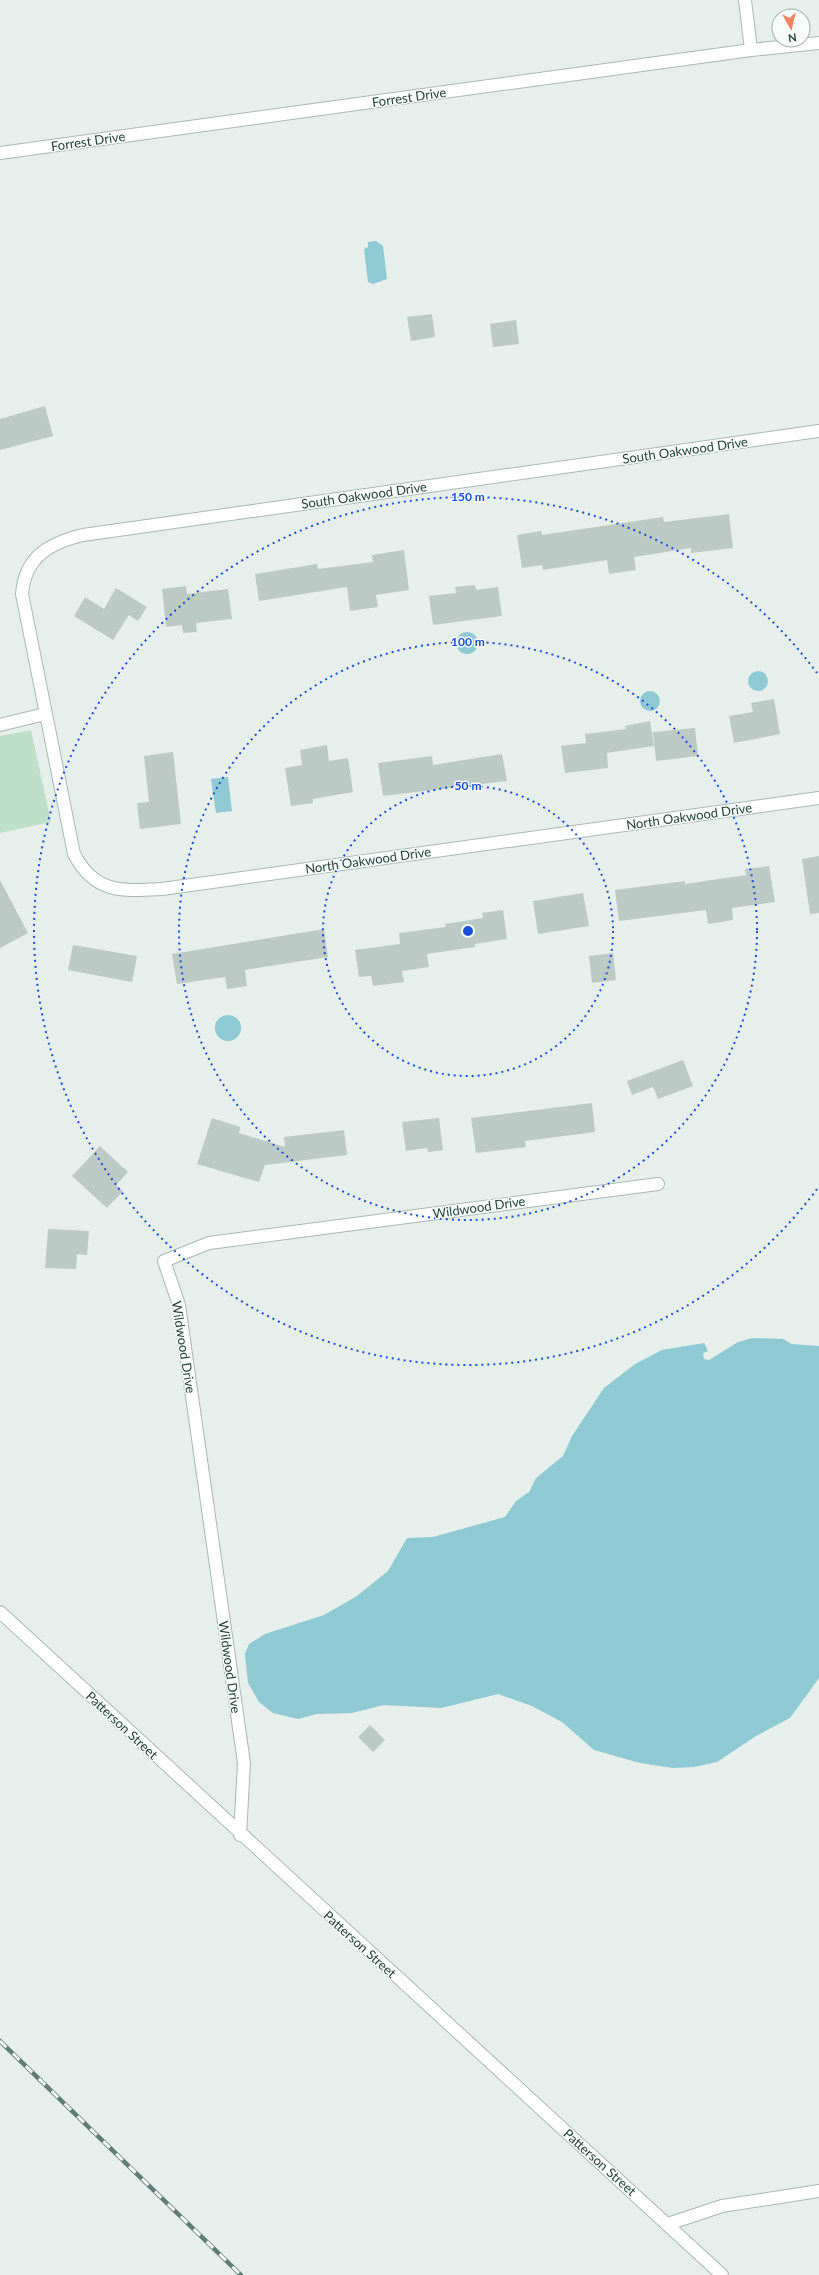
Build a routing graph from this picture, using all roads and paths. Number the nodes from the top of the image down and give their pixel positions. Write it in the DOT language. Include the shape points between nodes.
graph roads {
  1 [pos="745,0"];
  2 [pos="819,43"];
  3 [pos="751,50"];
  4 [pos="0,153"];
  5 [pos="819,431"];
  6 [pos="23,580"];
  7 [pos="45,714"];
  8 [pos="0,725"];
  9 [pos="819,798"];
  10 [pos="658,1184"];
  11 [pos="0,1612"];
  12 [pos="240,1834"];
  13 [pos="819,2191"];
  14 [pos="668,2224"];
  15 [pos="722,2275"];
  1 -- 3 [label="street"];
  2 -- 3 [label="street, Forrest Drive"];
  3 -- 4 [label="street, Forrest Drive"];
  5 -- 6 [label="street, South Oakwood Drive" via="83,535 62,540 48,548 32,561"];
  6 -- 7 [label="street, North Oakwood Drive" via="22,594"];
  7 -- 8 [label="street"];
  7 -- 9 [label="street, North Oakwood Drive" via="74,854 82,869 101,884 125,891 162,889"];
  10 -- 12 [label="street, Wildwood Drive" via="209,1243 164,1261 179,1305 244,1763"];
  11 -- 12 [label="street, Patterson Street"];
  12 -- 14 [label="street, Patterson Street"];
  13 -- 14 [label="street" via="722,2206"];
  14 -- 15 [label="street, Patterson Street"];
}
